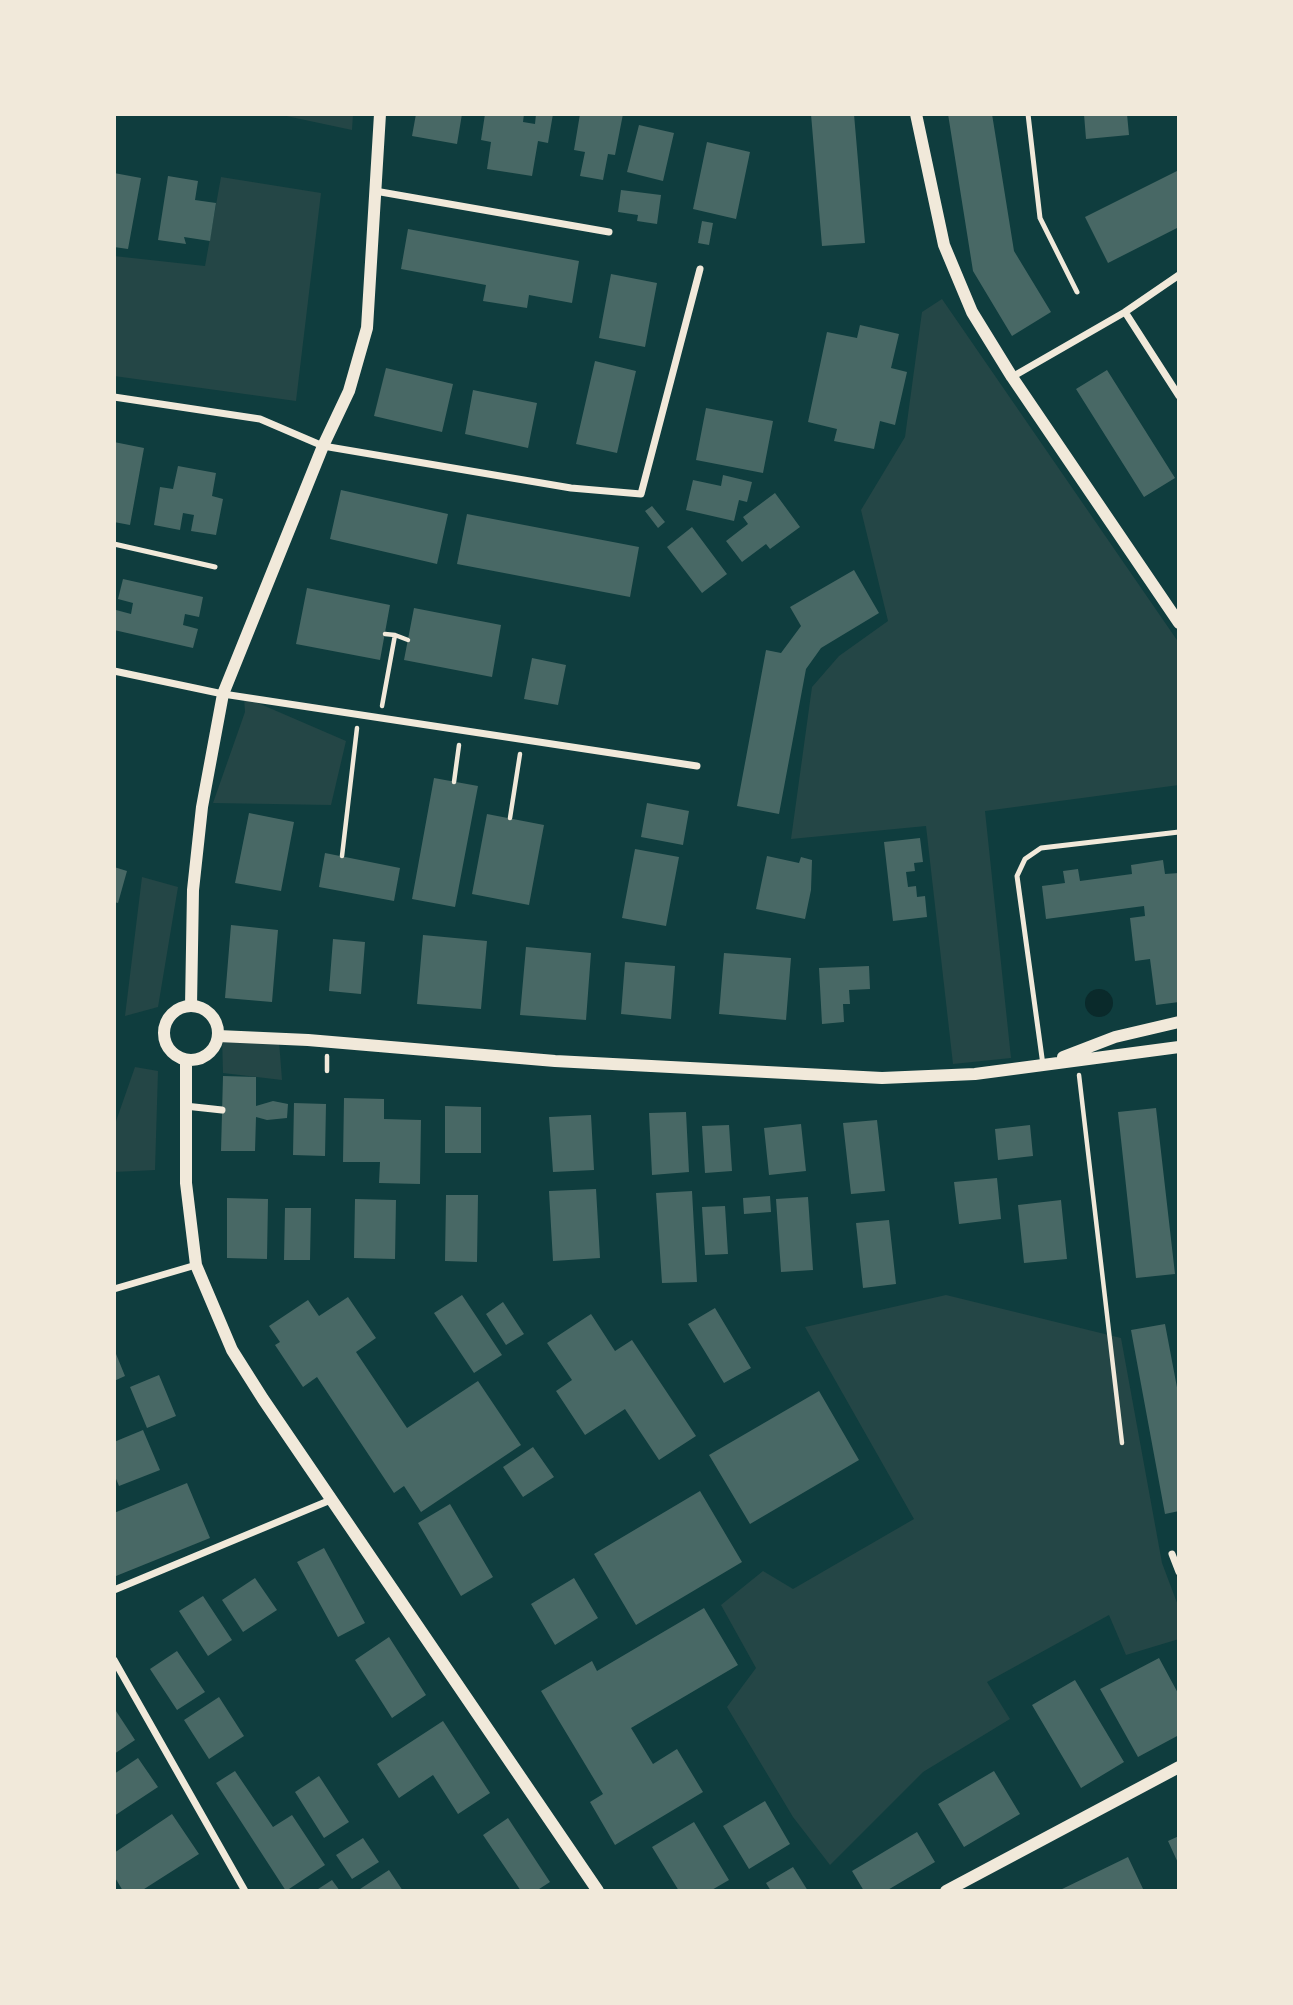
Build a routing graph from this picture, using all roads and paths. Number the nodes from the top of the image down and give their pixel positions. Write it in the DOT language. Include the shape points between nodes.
graph roads {
  1 [pos="380,114"];
  2 [pos="916,114"];
  3 [pos="1028,114"];
  4 [pos="373,191"];
  5 [pos="609,232"];
  6 [pos="700,270"];
  7 [pos="1179,275"];
  8 [pos="1077,292"];
  9 [pos="1125,312"];
  10 [pos="1012,377"];
  11 [pos="1179,396"];
  12 [pos="114,397"];
  13 [pos="323,446"];
  14 [pos="114,544"];
  15 [pos="215,567"];
  16 [pos="1179,623"];
  17 [pos="385,634"];
  18 [pos="395,635"];
  19 [pos="408,639"];
  20 [pos="114,671"];
  21 [pos="223,694"];
  22 [pos="358,714"];
  23 [pos="380,717"];
  24 [pos="461,730"];
  25 [pos="522,739"];
  26 [pos="697,766"];
  27 [pos="454,782"];
  28 [pos="510,818"];
  29 [pos="1179,832"];
  30 [pos="342,856"];
  31 [pos="191,1006"];
  32 [pos="1179,1022"];
  33 [pos="218,1036"];
  34 [pos="1179,1047"];
  35 [pos="186,1060"];
  36 [pos="1077,1060"];
  37 [pos="1043,1065"];
  38 [pos="185,1106"];
  39 [pos="222,1110"];
  40 [pos="196,1265"];
  41 [pos="114,1289"];
  42 [pos="1122,1443"];
  43 [pos="333,1499"];
  44 [pos="1172,1554"];
  45 [pos="1179,1572"];
  46 [pos="114,1590"];
  47 [pos="114,1660"];
  48 [pos="1179,1767"];
  49 [pos="245,1891"];
  50 [pos="598,1891"];
  51 [pos="946,1891"];
  1 -- 4 [label="street"];
  2 -- 10 [label="street" via="944,245 972,312"];
  3 -- 8 [label="lane" via="1040,218"];
  4 -- 5 [label="street"];
  4 -- 13 [label="street" via="367,328 349,391"];
  6 -- 13 [label="street" via="641,494 571,488"];
  7 -- 9 [label="street"];
  9 -- 10 [label="street"];
  9 -- 11 [label="street"];
  10 -- 16 [label="street"];
  12 -- 13 [label="street" via="260,419"];
  13 -- 21 [label="street"];
  14 -- 15 [label="lane"];
  17 -- 18 [label="path"];
  18 -- 19 [label="path"];
  18 -- 23 [label="path"];
  20 -- 21 [label="street"];
  21 -- 22 [label="street"];
  21 -- 31 [label="street" via="194,876"];
  22 -- 23 [label="street"];
  22 -- 30 [label="path"];
  23 -- 24 [label="street"];
  24 -- 25 [label="street"];
  24 -- 27 [label="path"];
  25 -- 26 [label="street"];
  25 -- 28 [label="path"];
  29 -- 37 [label="lane" via="1041,848 1026,859 1017,876"];
  31 -- 33 [label="street" via="211,1015"];
  31 -- 35 [label="street" via="172,1014 164,1034 168,1048"];
  32 -- 37 [label="street" via="1115,1037"];
  33 -- 35 [label="street" via="209,1053"];
  33 -- 37 [label="street" via="555,1061 882,1078"];
  34 -- 36 [label="street"];
  35 -- 38 [label="street"];
  36 -- 37 [label="street"];
  36 -- 42 [label="path"];
  38 -- 39 [label="street"];
  38 -- 40 [label="street" via="186,1183"];
  40 -- 41 [label="street"];
  40 -- 43 [label="street" via="232,1350"];
  43 -- 46 [label="street"];
  43 -- 50 [label="street"];
  44 -- 45 [label="street"];
  47 -- 49 [label="street"];
  48 -- 51 [label="street"];
}
